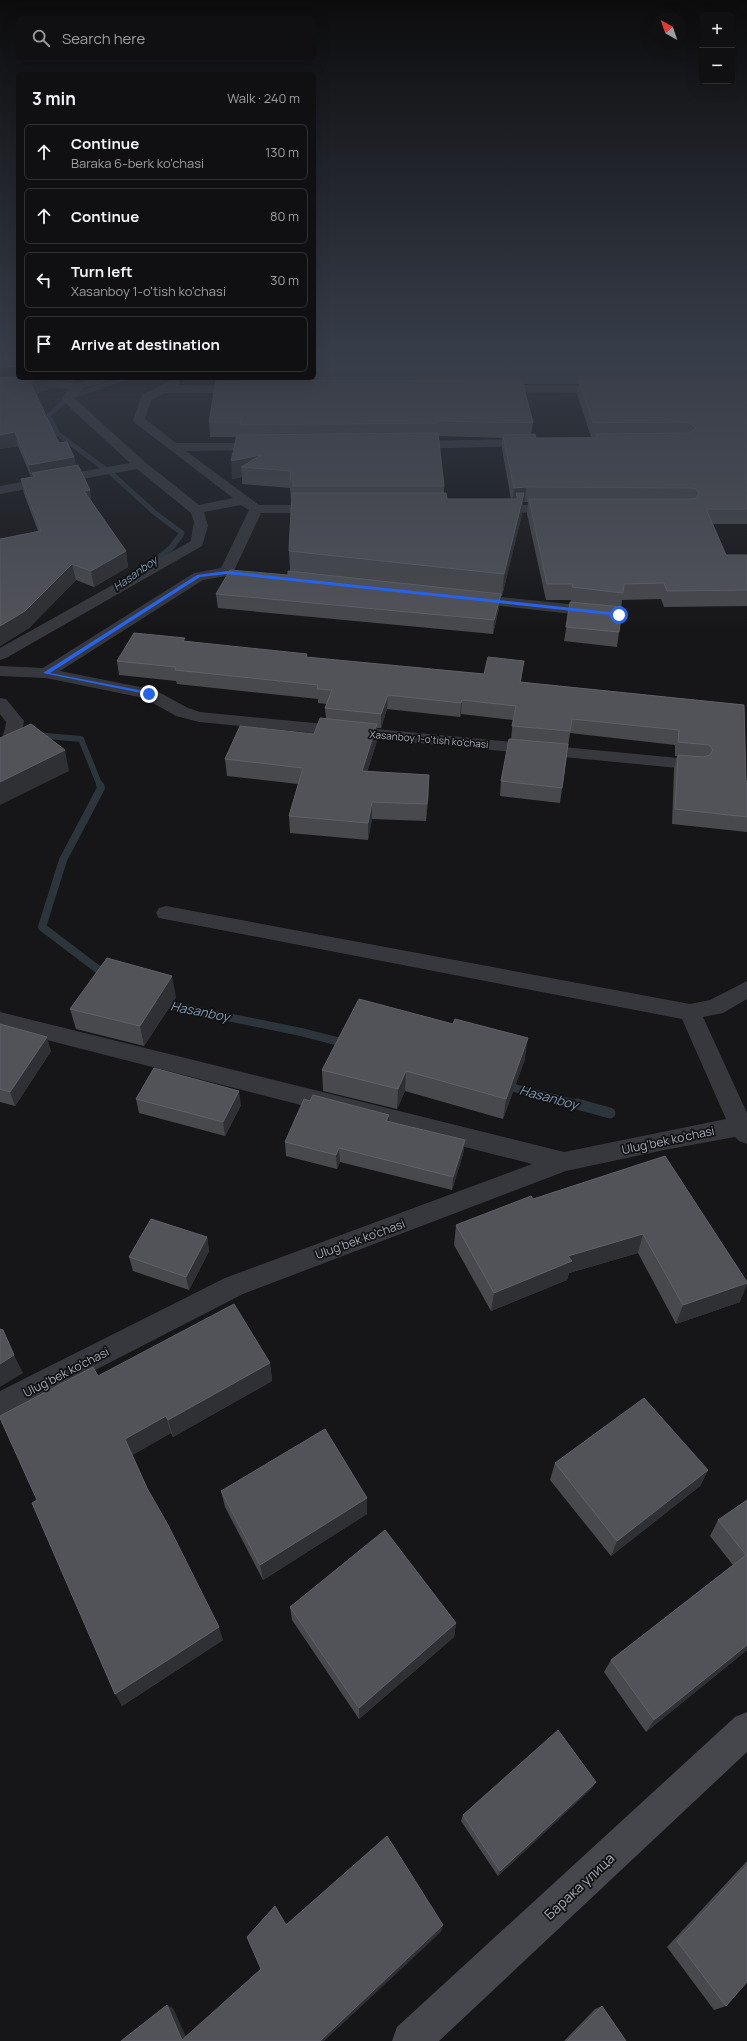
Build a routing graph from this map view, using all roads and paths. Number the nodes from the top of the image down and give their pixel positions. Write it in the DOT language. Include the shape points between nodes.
graph roads {
  1 [pos="111,438"];
  2 [pos="162,438"];
  3 [pos="544,443"];
  4 [pos="394,445"];
  5 [pos="276,446"];
  6 [pos="173,447"];
  7 [pos="140,465"];
  8 [pos="0,490"];
  9 [pos="244,500"];
  10 [pos="256,509"];
  11 [pos="336,509"];
  12 [pos="480,509"];
  13 [pos="568,509"];
  14 [pos="196,510"];
  15 [pos="227,572"];
  16 [pos="243,574"];
  17 [pos="455,597"];
  18 [pos="611,614"];
  19 [pos="0,655"];
  20 [pos="0,671"];
  21 [pos="46,673"];
  22 [pos="0,703"];
  23 [pos="0,746"];
  24 [pos="699,765"];
  25 [pos="166,913"];
  26 [pos="747,989"];
  27 [pos="690,1012"];
  28 [pos="0,1020"];
  29 [pos="745,1127"];
  30 [pos="564,1162"];
  31 [pos="0,1406"];
  32 [pos="747,1730"];
  33 [pos="410,2041"];
  1 -- 7 [label="street"];
  2 -- 6 [label="street"];
  3 -- 4 [label="street"];
  5 -- 6 [label="street"];
  6 -- 9 [label="street"];
  7 -- 8 [label="street"];
  7 -- 14 [label="street"];
  9 -- 10 [label="street"];
  9 -- 14 [label="street"];
  10 -- 11 [label="street"];
  10 -- 15 [label="street"];
  12 -- 13 [label="street"];
  14 -- 19 [label="street" via="202,528 197,543"];
  15 -- 16 [label="street"];
  15 -- 21 [label="street" via="199,576"];
  17 -- 18 [label="street"];
  20 -- 21 [label="street, Xasanboy 1-o'tish ko'chasi"];
  21 -- 24 [label="street, Xasanboy 1-o'tish ko'chasi" via="149,694 182,712 199,717"];
  22 -- 23 [label="street" via="15,721 14,731 7,743"];
  25 -- 27 [label="street"];
  26 -- 27 [label="street" via="714,1007"];
  27 -- 29 [label="street"];
  28 -- 30 [label="street"];
  29 -- 30 [label="street, Ulug'bek ko'chasi" via="664,1140"];
  30 -- 31 [label="street, Ulug'bek ko'chasi" via="234,1286"];
  32 -- 33 [label="main road, Барака улица"];
}
